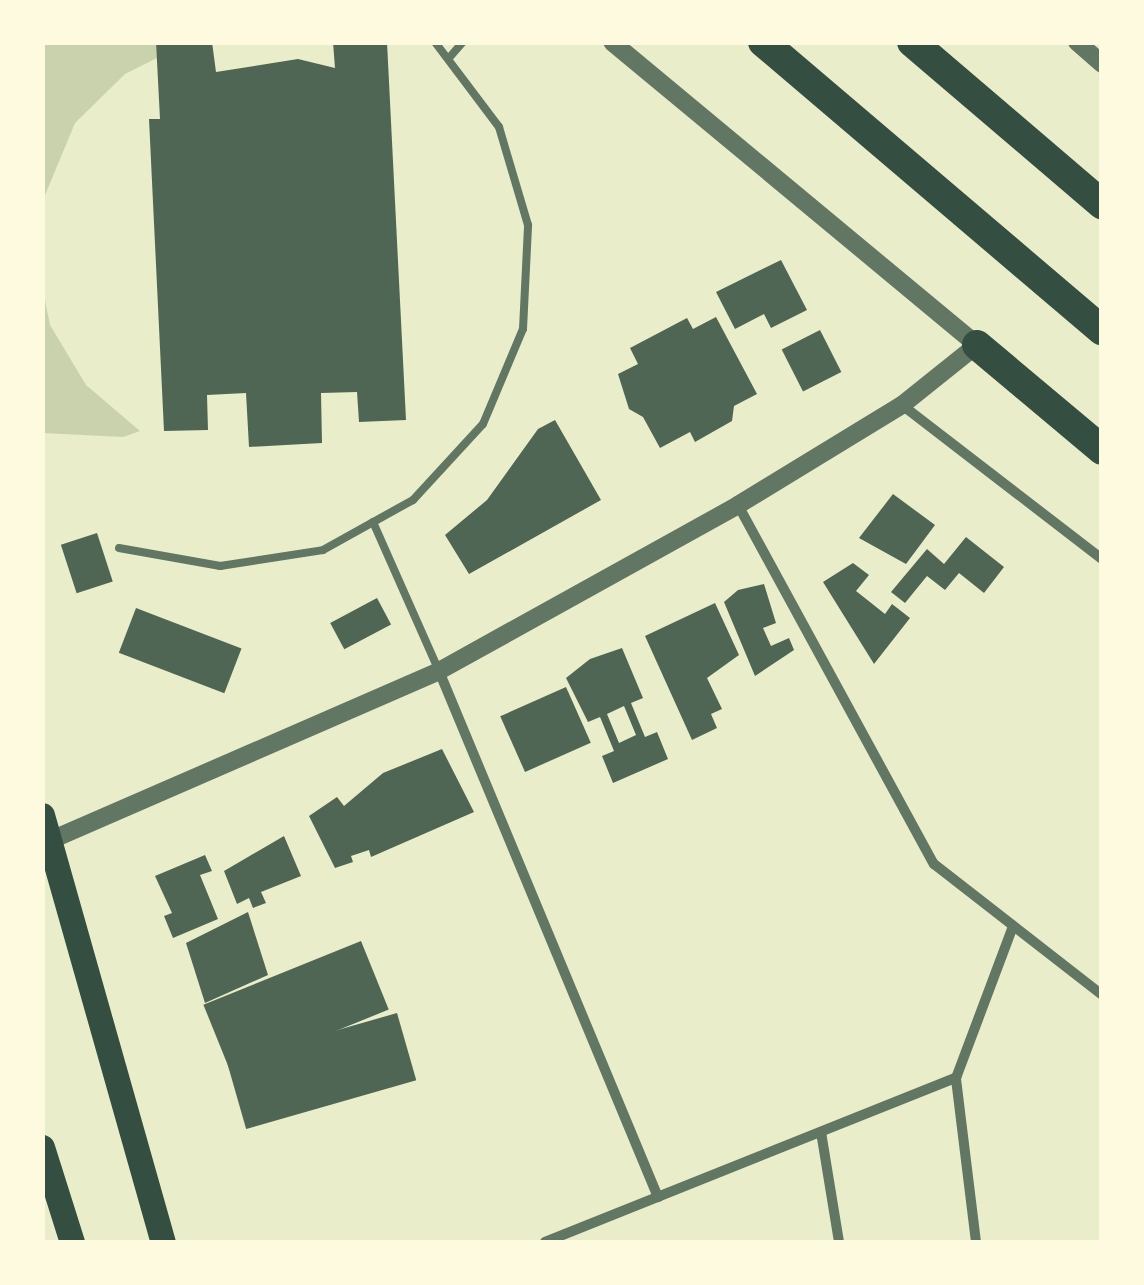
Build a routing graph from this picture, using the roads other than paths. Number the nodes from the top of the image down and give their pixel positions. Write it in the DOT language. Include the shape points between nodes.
graph roads {
  1 [pos="435,42"];
  2 [pos="463,42"];
  3 [pos="612,42"];
  4 [pos="762,42"];
  5 [pos="912,42"];
  6 [pos="1077,42"];
  7 [pos="450,58"];
  8 [pos="1102,64"];
  9 [pos="1102,204"];
  10 [pos="1102,331"];
  11 [pos="977,345"];
  12 [pos="902,406"];
  13 [pos="1102,450"];
  14 [pos="738,505"];
  15 [pos="373,522"];
  16 [pos="118,548"];
  17 [pos="1102,559"];
  18 [pos="439,671"];
  19 [pos="42,815"];
  20 [pos="51,840"];
  21 [pos="1013,926"];
  22 [pos="1102,995"];
  23 [pos="956,1078"];
  24 [pos="821,1132"];
  25 [pos="42,1147"];
  26 [pos="658,1197"];
  27 [pos="580,1228"];
  28 [pos="72,1242"];
  29 [pos="163,1242"];
  30 [pos="545,1242"];
  31 [pos="584,1242"];
  32 [pos="839,1242"];
  33 [pos="976,1242"];
  1 -- 7 [label="lane"];
  2 -- 7 [label="lane"];
  3 -- 11 [label="street"];
  4 -- 10 [label="highway"];
  5 -- 9 [label="highway"];
  6 -- 8 [label="street"];
  7 -- 15 [label="lane" via="499,127 528,225 523,328 483,424 414,500"];
  11 -- 12 [label="street"];
  11 -- 13 [label="highway"];
  12 -- 14 [label="street"];
  12 -- 17 [label="street"];
  14 -- 18 [label="street"];
  14 -- 21 [label="street" via="934,864"];
  15 -- 16 [label="lane" via="322,550 220,566"];
  15 -- 18 [label="lane"];
  18 -- 20 [label="street"];
  18 -- 26 [label="street"];
  19 -- 20 [label="main road"];
  20 -- 29 [label="main road"];
  21 -- 22 [label="street"];
  21 -- 23 [label="street"];
  23 -- 24 [label="street"];
  23 -- 33 [label="street"];
  24 -- 26 [label="street"];
  24 -- 32 [label="street"];
  25 -- 28 [label="main road"];
  26 -- 27 [label="street"];
  27 -- 30 [label="street"];
  27 -- 31 [label="street"];
}
